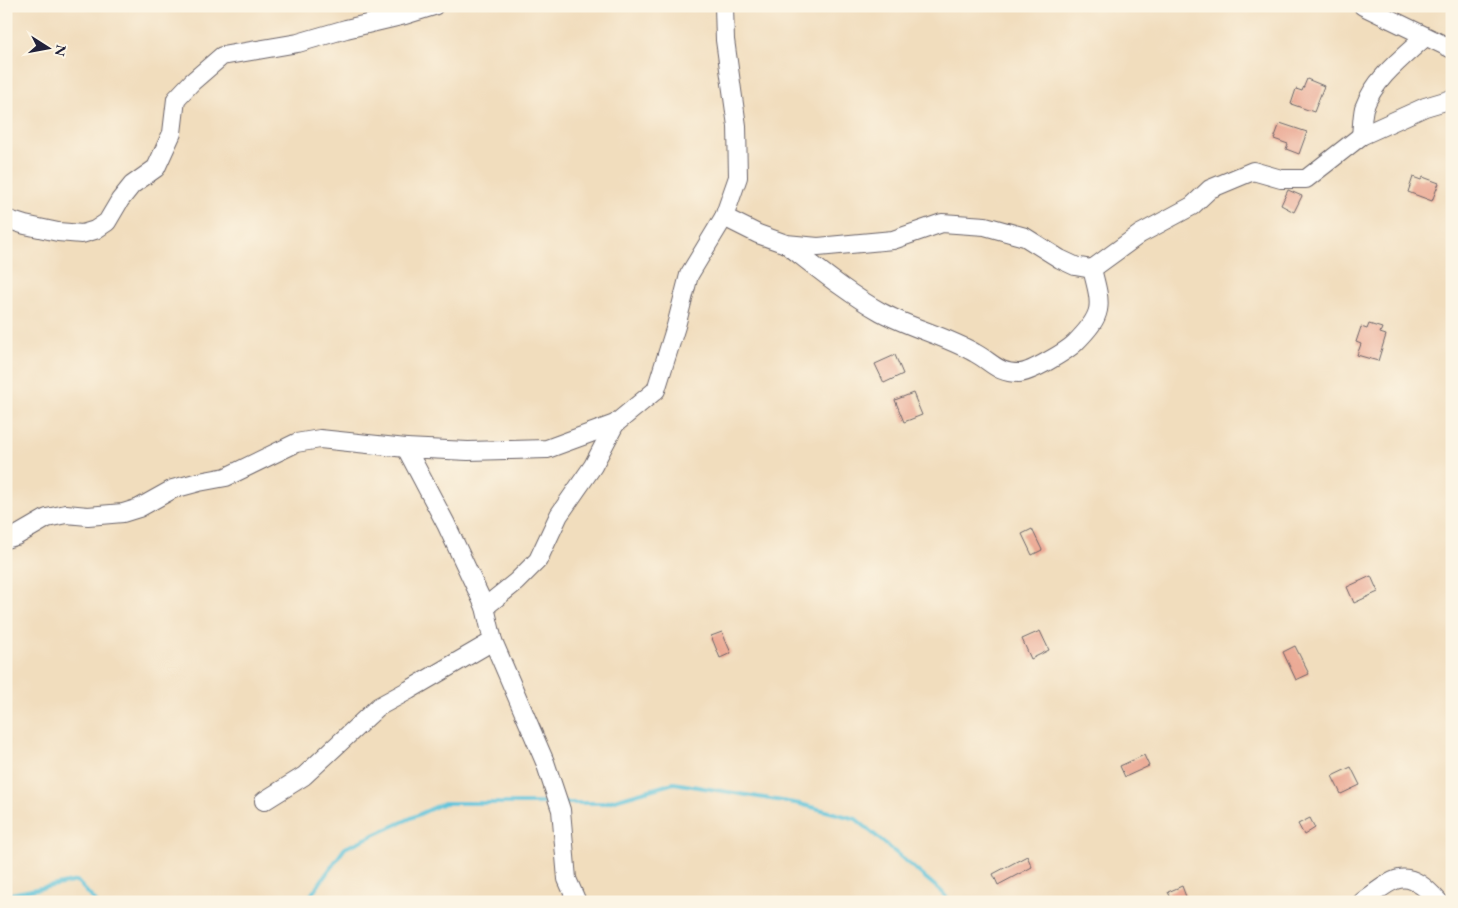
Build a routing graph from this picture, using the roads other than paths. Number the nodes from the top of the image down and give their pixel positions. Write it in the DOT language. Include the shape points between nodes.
graph roads {
  1 [pos="434,6"];
  2 [pos="724,6"];
  3 [pos="1362,6"];
  4 [pos="1425,37"];
  5 [pos="1452,49"];
  6 [pos="1452,99"];
  7 [pos="1361,136"];
  8 [pos="724,217"];
  9 [pos="6,219"];
  10 [pos="786,244"];
  11 [pos="1092,269"];
  12 [pos="616,424"];
  13 [pos="406,448"];
  14 [pos="6,539"];
  15 [pos="485,607"];
  16 [pos="493,641"];
  17 [pos="264,801"];
  18 [pos="577,902"];
  19 [pos="1362,902"];
  20 [pos="1439,902"];
  1 -- 9 [label="street" via="298,43 222,56 176,99 172,133 156,168 132,185 107,222 82,234 58,232"];
  2 -- 8 [label="street" via="725,40 737,126 738,177"];
  3 -- 4 [label="street"];
  4 -- 5 [label="street"];
  4 -- 7 [label="street" via="1375,86 1364,110"];
  6 -- 7 [label="street" via="1425,107"];
  7 -- 11 [label="street" via="1306,179 1282,179 1253,171 1210,189 1192,206 1140,234"];
  8 -- 10 [label="street"];
  8 -- 12 [label="street" via="688,275 656,390"];
  10 -- 11 [label="street" via="818,248 893,240 942,223 985,226 1025,237 1060,259"];
  10 -- 11 [label="street" via="839,285 882,312 976,353 999,370 1021,373 1072,346 1092,325 1098,312 1099,296"];
  12 -- 13 [label="street" via="547,449 468,451"];
  12 -- 15 [label="street" via="593,466 558,515 538,560"];
  13 -- 14 [label="street" via="320,439 296,443 226,477 173,489 139,508 123,513 66,514 47,518"];
  13 -- 15 [label="street"];
  15 -- 16 [label="street"];
  16 -- 17 [label="street" via="378,707 304,776"];
  16 -- 18 [label="street" via="556,794 561,810 567,879"];
  19 -- 20 [label="street" via="1390,882 1405,877 1420,884"];
}
